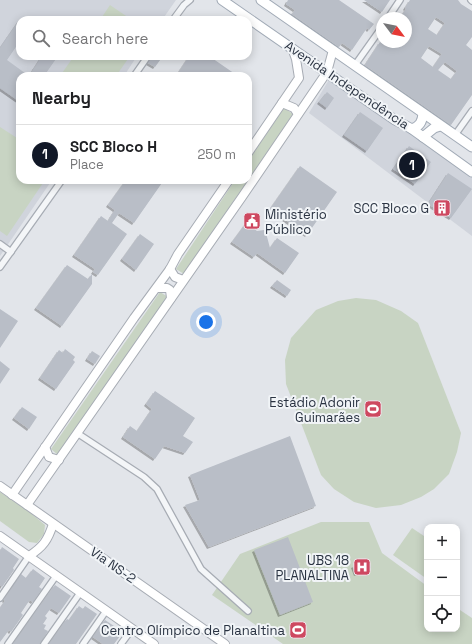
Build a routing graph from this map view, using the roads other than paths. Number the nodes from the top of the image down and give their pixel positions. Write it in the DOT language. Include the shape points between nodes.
graph roads {
  1 [pos="190,0"];
  2 [pos="222,0"];
  3 [pos="261,0"];
  4 [pos="400,0"];
  5 [pos="392,12"];
  6 [pos="176,16"];
  7 [pos="245,16"];
  8 [pos="252,21"];
  9 [pos="376,35"];
  10 [pos="292,48"];
  11 [pos="333,50"];
  12 [pos="145,60"];
  13 [pos="355,65"];
  14 [pos="137,72"];
  15 [pos="327,72"];
  16 [pos="282,103"];
  17 [pos="472,111"];
  18 [pos="298,114"];
  19 [pos="423,114"];
  20 [pos="440,126"];
  21 [pos="412,129"];
  22 [pos="455,135"];
  23 [pos="423,137"];
  24 [pos="252,147"];
  25 [pos="472,147"];
  26 [pos="472,172"];
  27 [pos="252,182"];
  28 [pos="59,184"];
  29 [pos="226,184"];
  30 [pos="251,184"];
  31 [pos="0,244"];
  32 [pos="10,252"];
  33 [pos="0,267"];
  34 [pos="170,269"];
  35 [pos="183,280"];
  36 [pos="157,288"];
  37 [pos="171,298"];
  38 [pos="77,433"];
  39 [pos="45,447"];
  40 [pos="59,460"];
  41 [pos="0,486"];
  42 [pos="12,495"];
  43 [pos="27,505"];
  44 [pos="53,524"];
  45 [pos="0,536"];
  46 [pos="29,556"];
  47 [pos="56,576"];
  48 [pos="80,592"];
  49 [pos="0,598"];
  50 [pos="106,611"];
  51 [pos="248,611"];
  52 [pos="132,629"];
  53 [pos="8,644"];
  54 [pos="44,644"];
  55 [pos="83,644"];
  56 [pos="121,644"];
  57 [pos="154,644"];
  58 [pos="225,644"];
  1 -- 6 [label="street"];
  2 -- 7 [label="main road, Avenida Independência"];
  3 -- 11 [label="main road, Avenida Independência"];
  4 -- 5 [label="street"];
  8 -- 10 [label="main road, Avenida Independência"];
  9 -- 13 [label="street"];
  10 -- 15 [label="main road, Avenida Independência"];
  10 -- 16 [label="street" via="299,78"];
  11 -- 13 [label="main road, Avenida Independência"];
  11 -- 15 [label="street"];
  12 -- 14 [label="street"];
  13 -- 19 [label="main road, Avenida Independência"];
  15 -- 18 [label="street"];
  15 -- 21 [label="main road, Avenida Independência"];
  16 -- 18 [label="street" via="294,108"];
  16 -- 24 [label="street"];
  17 -- 22 [label="street"];
  18 -- 27 [label="street"];
  19 -- 20 [label="main road, Avenida Independência"];
  19 -- 21 [label="main road" via="420,124"];
  20 -- 22 [label="main road, Avenida Independência"];
  20 -- 23 [label="main road"];
  21 -- 23 [label="main road, Avenida Independência"];
  22 -- 25 [label="main road, Avenida Independência"];
  23 -- 26 [label="main road, Avenida Independência"];
  28 -- 32 [label="street"];
  29 -- 34 [label="street"];
  30 -- 35 [label="street"];
  31 -- 32 [label="street"];
  32 -- 33 [label="street"];
  34 -- 35 [label="street" via="175,278"];
  34 -- 36 [label="street"];
  35 -- 37 [label="street"];
  36 -- 37 [label="street" via="170,290"];
  36 -- 39 [label="street"];
  37 -- 38 [label="street"];
  38 -- 40 [label="street"];
  38 -- 51 [label="street" via="144,477 157,489 202,569"];
  39 -- 40 [label="street" via="49,457"];
  39 -- 42 [label="street"];
  40 -- 43 [label="street"];
  41 -- 42 [label="street, Via NS-2"];
  42 -- 43 [label="street, Via NS-2"];
  43 -- 44 [label="street, Via NS-2"];
  44 -- 46 [label="street" via="49,538"];
  44 -- 58 [label="street, Via NS-2"];
  45 -- 46 [label="street"];
  46 -- 47 [label="street"];
  46 -- 49 [label="street"];
  47 -- 48 [label="street"];
  47 -- 53 [label="street"];
  48 -- 50 [label="street"];
  48 -- 54 [label="street"];
  50 -- 52 [label="street"];
  50 -- 55 [label="street"];
  52 -- 56 [label="street"];
  52 -- 57 [label="street"];
}
